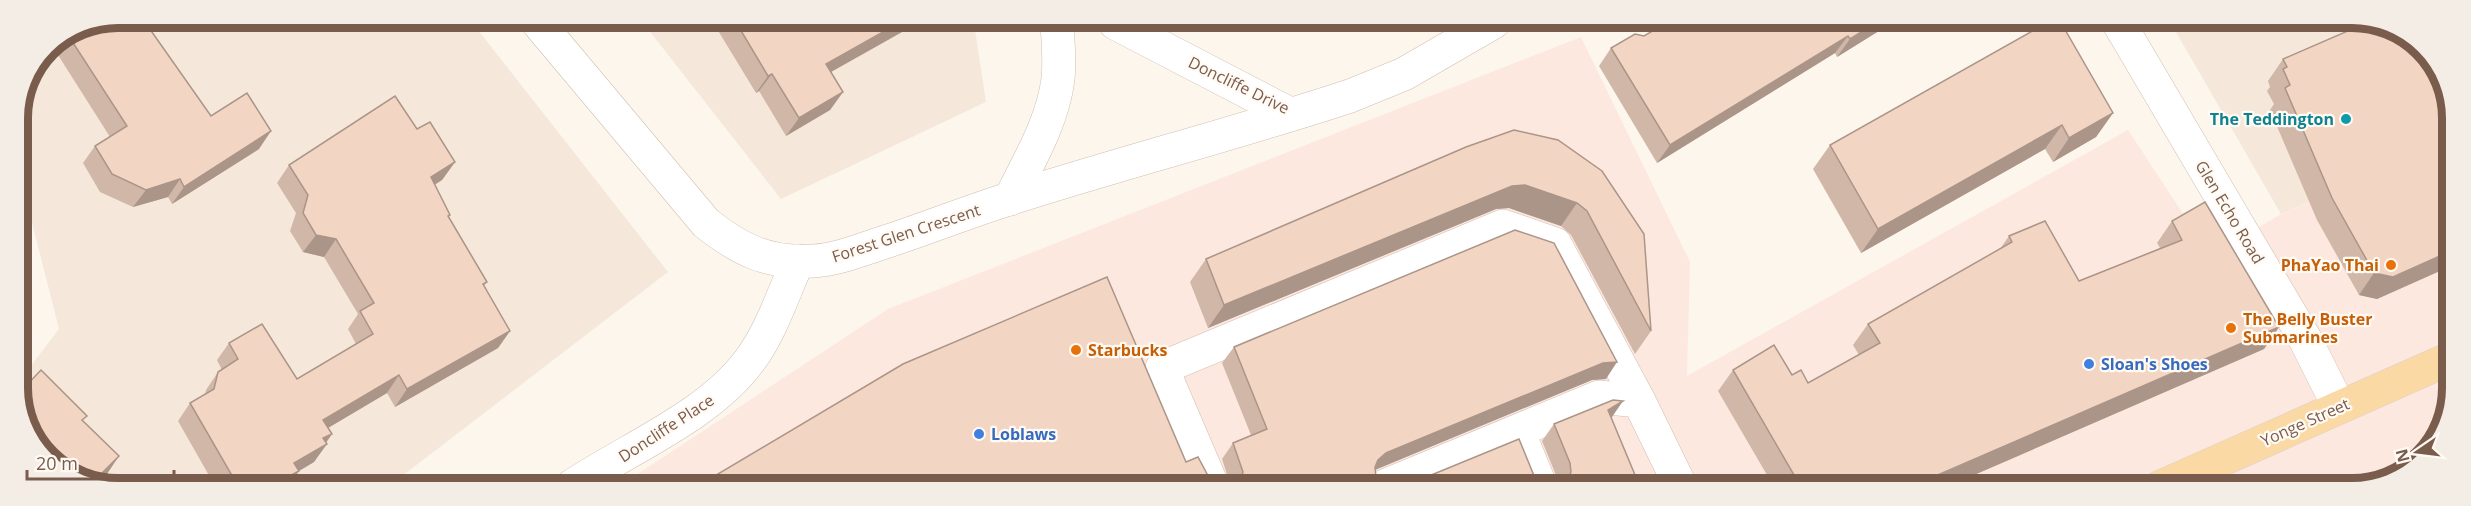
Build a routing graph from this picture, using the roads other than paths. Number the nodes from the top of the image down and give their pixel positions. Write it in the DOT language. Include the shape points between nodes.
graph roads {
  1 [pos="542,29"];
  2 [pos="1057,29"];
  3 [pos="1127,29"];
  4 [pos="1482,29"];
  5 [pos="2122,29"];
  6 [pos="1290,114"];
  7 [pos="1010,199"];
  8 [pos="798,261"];
  9 [pos="2442,362"];
  10 [pos="1639,401"];
  11 [pos="2339,407"];
  12 [pos="1518,431"];
  13 [pos="1405,477"];
  14 [pos="1537,477"];
  15 [pos="1676,477"];
  16 [pos="2182,477"];
  17 [pos="586,478"];
  18 [pos="1209,478"];
  1 -- 8 [label="street, Forest Glen Crescent" via="706,223 751,252 768,259"];
  2 -- 7 [label="street" via="1058,77 1053,101"];
  3 -- 6 [label="street, Doncliffe Drive"];
  4 -- 6 [label="street, Doncliffe Drive" via="1404,74"];
  5 -- 11 [label="street, Glen Echo Road" via="2305,339"];
  6 -- 7 [label="street, Forest Glen Crescent"];
  7 -- 8 [label="street, Forest Glen Crescent" via="842,256"];
  8 -- 17 [label="street, Doncliffe Place" via="751,360 721,392"];
  9 -- 11 [label="main road, Yonge Street"];
  10 -- 12 [label="street" via="1599,397"];
  10 -- 15 [label="street"];
  10 -- 18 [label="street" via="1555,244 1503,226 1162,368"];
  11 -- 16 [label="main road, Yonge Street"];
  12 -- 13 [label="street"];
  12 -- 14 [label="street"];
}
